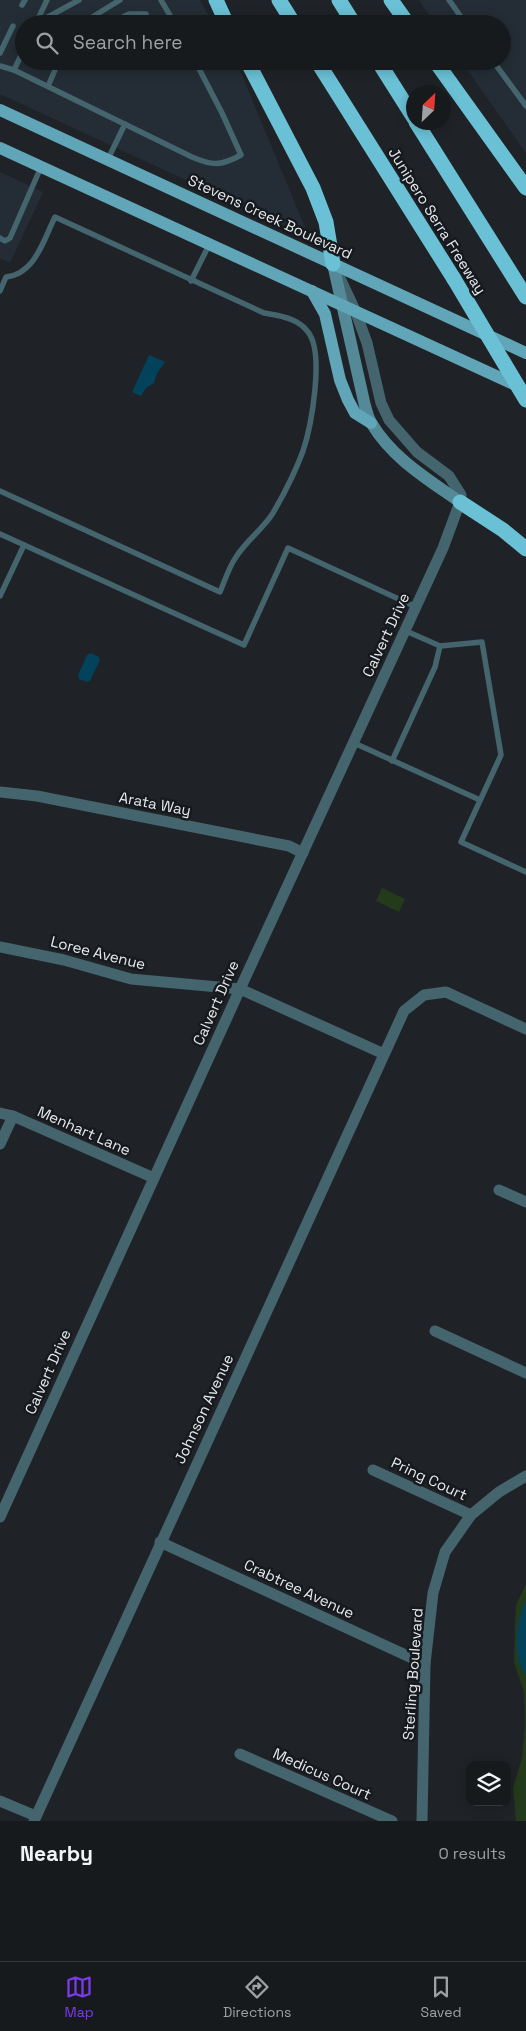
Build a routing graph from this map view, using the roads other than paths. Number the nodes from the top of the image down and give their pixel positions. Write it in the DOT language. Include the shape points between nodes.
graph roads {
  1 [pos="48,0"];
  2 [pos="79,0"];
  3 [pos="120,0"];
  4 [pos="162,0"];
  5 [pos="216,0"];
  6 [pos="279,0"];
  7 [pos="340,0"];
  8 [pos="391,0"];
  9 [pos="449,0"];
  10 [pos="146,14"];
  11 [pos="40,15"];
  12 [pos="51,15"];
  13 [pos="96,15"];
  14 [pos="127,15"];
  15 [pos="170,15"];
  16 [pos="223,15"];
  17 [pos="288,15"];
  18 [pos="349,15"];
  19 [pos="402,15"];
  20 [pos="460,15"];
  21 [pos="13,26"];
  22 [pos="0,53"];
  23 [pos="0,66"];
  24 [pos="14,70"];
  25 [pos="55,70"];
  26 [pos="200,70"];
  27 [pos="252,70"];
  28 [pos="323,70"];
  29 [pos="384,70"];
  30 [pos="441,70"];
  31 [pos="500,70"];
  32 [pos="48,86"];
  33 [pos="406,105"];
  34 [pos="526,106"];
  35 [pos="0,110"];
  36 [pos="125,124"];
  37 [pos="421,130"];
  38 [pos="0,148"];
  39 [pos="107,161"];
  40 [pos="41,167"];
  41 [pos="526,188"];
  42 [pos="0,238"];
  43 [pos="209,244"];
  44 [pos="333,264"];
  45 [pos="3,276"];
  46 [pos="192,281"];
  47 [pos="0,291"];
  48 [pos="312,291"];
  49 [pos="526,297"];
  50 [pos="342,304"];
  51 [pos="355,310"];
  52 [pos="526,353"];
  53 [pos="526,390"];
  54 [pos="526,400"];
  55 [pos="371,423"];
  56 [pos="0,491"];
  57 [pos="460,502"];
  58 [pos="0,534"];
  59 [pos="24,545"];
  60 [pos="526,549"];
  61 [pos="0,596"];
  62 [pos="416,607"];
  63 [pos="406,631"];
  64 [pos="440,646"];
  65 [pos="354,743"];
  66 [pos="392,760"];
  67 [pos="0,792"];
  68 [pos="480,800"];
  69 [pos="303,853"];
  70 [pos="526,872"];
  71 [pos="0,947"];
  72 [pos="240,989"];
  73 [pos="526,1029"];
  74 [pos="384,1054"];
  75 [pos="0,1113"];
  76 [pos="13,1116"];
  77 [pos="0,1144"];
  78 [pos="154,1178"];
  79 [pos="499,1190"];
  80 [pos="526,1202"];
  81 [pos="435,1330"];
  82 [pos="526,1373"];
  83 [pos="373,1470"];
  84 [pos="526,1476"];
  85 [pos="472,1515"];
  86 [pos="0,1517"];
  87 [pos="160,1542"];
  88 [pos="425,1664"];
  89 [pos="240,1754"];
  90 [pos="0,1801"];
  91 [pos="35,1819"];
  92 [pos="392,1821"];
  93 [pos="422,1821"];
  1 -- 11 [label="lane"];
  2 -- 12 [label="lane"];
  3 -- 13 [label="lane"];
  4 -- 15 [label="lane"];
  5 -- 16 [label="highway"];
  6 -- 17 [label="highway"];
  7 -- 18 [label="highway"];
  8 -- 19 [label="highway"];
  9 -- 20 [label="lane"];
  10 -- 14 [label="lane"];
  21 -- 22 [label="lane"];
  23 -- 24 [label="lane"];
  24 -- 32 [label="lane"];
  25 -- 32 [label="lane"];
  26 -- 36 [label="lane" via="240,156 226,163 210,164"];
  27 -- 44 [label="highway" via="316,196 326,222"];
  28 -- 54 [label="highway, Junipero Serra Freeway, bridge"];
  29 -- 33 [label="highway"];
  30 -- 41 [label="highway"];
  31 -- 34 [label="lane"];
  32 -- 36 [label="lane"];
  35 -- 39 [label="main road, Stevens Creek Boulevard"];
  36 -- 39 [label="lane"];
  37 -- 49 [label="highway"];
  38 -- 40 [label="main road"];
  39 -- 44 [label="main road, Stevens Creek Boulevard"];
  40 -- 42 [label="lane" via="10,238"];
  40 -- 43 [label="main road"];
  43 -- 46 [label="lane"];
  43 -- 48 [label="main road"];
  44 -- 50 [label="main road"];
  44 -- 51 [label="street"];
  44 -- 52 [label="main road, Stevens Creek Boulevard"];
  45 -- 46 [label="lane" via="14,276 28,267 55,217"];
  45 -- 47 [label="lane"];
  46 -- 56 [label="lane" via="264,313 292,319 306,329 314,343 317,381 303,451 271,516 236,557 220,592"];
  48 -- 50 [label="main road"];
  48 -- 55 [label="main road" via="325,314 340,380 348,400 355,413"];
  50 -- 51 [label="main road"];
  50 -- 55 [label="main road"];
  51 -- 53 [label="main road"];
  51 -- 57 [label="street" via="367,343 381,403 389,420 418,452 449,476 461,495"];
  55 -- 57 [label="main road" via="395,453"];
  57 -- 60 [label="highway"];
  57 -- 62 [label="street, Calvert Drive" via="452,530"];
  58 -- 59 [label="lane"];
  59 -- 61 [label="lane"];
  59 -- 62 [label="lane" via="244,645 288,548"];
  62 -- 63 [label="street, Calvert Drive"];
  63 -- 64 [label="lane"];
  63 -- 65 [label="street, Calvert Drive"];
  64 -- 66 [label="lane" via="435,666"];
  64 -- 68 [label="lane" via="482,642 501,755"];
  65 -- 66 [label="lane"];
  65 -- 69 [label="street, Calvert Drive"];
  66 -- 68 [label="lane"];
  67 -- 69 [label="street, Arata Way" via="289,846"];
  68 -- 70 [label="lane" via="461,842"];
  69 -- 72 [label="street, Calvert Drive"];
  71 -- 72 [label="street, Loree Avenue" via="56,958 131,980"];
  72 -- 74 [label="street, Loree Avenue"];
  72 -- 78 [label="street, Calvert Drive"];
  73 -- 74 [label="street, Johnson Avenue" via="446,992 424,995 404,1011"];
  74 -- 87 [label="street, Johnson Avenue"];
  75 -- 76 [label="street, Menhart Lane"];
  76 -- 77 [label="street"];
  76 -- 78 [label="street, Menhart Lane"];
  78 -- 86 [label="street, Calvert Drive"];
  79 -- 80 [label="street"];
  81 -- 82 [label="street"];
  83 -- 85 [label="street, Pring Court"];
  84 -- 85 [label="street, Sterling Boulevard" via="499,1492"];
  85 -- 88 [label="street, Sterling Boulevard" via="445,1552 433,1593"];
  87 -- 88 [label="street, Crabtree Avenue"];
  87 -- 91 [label="street, Johnson Avenue"];
  88 -- 93 [label="street, Sterling Boulevard"];
  89 -- 92 [label="street, Medicus Court"];
  90 -- 91 [label="street"];
}
